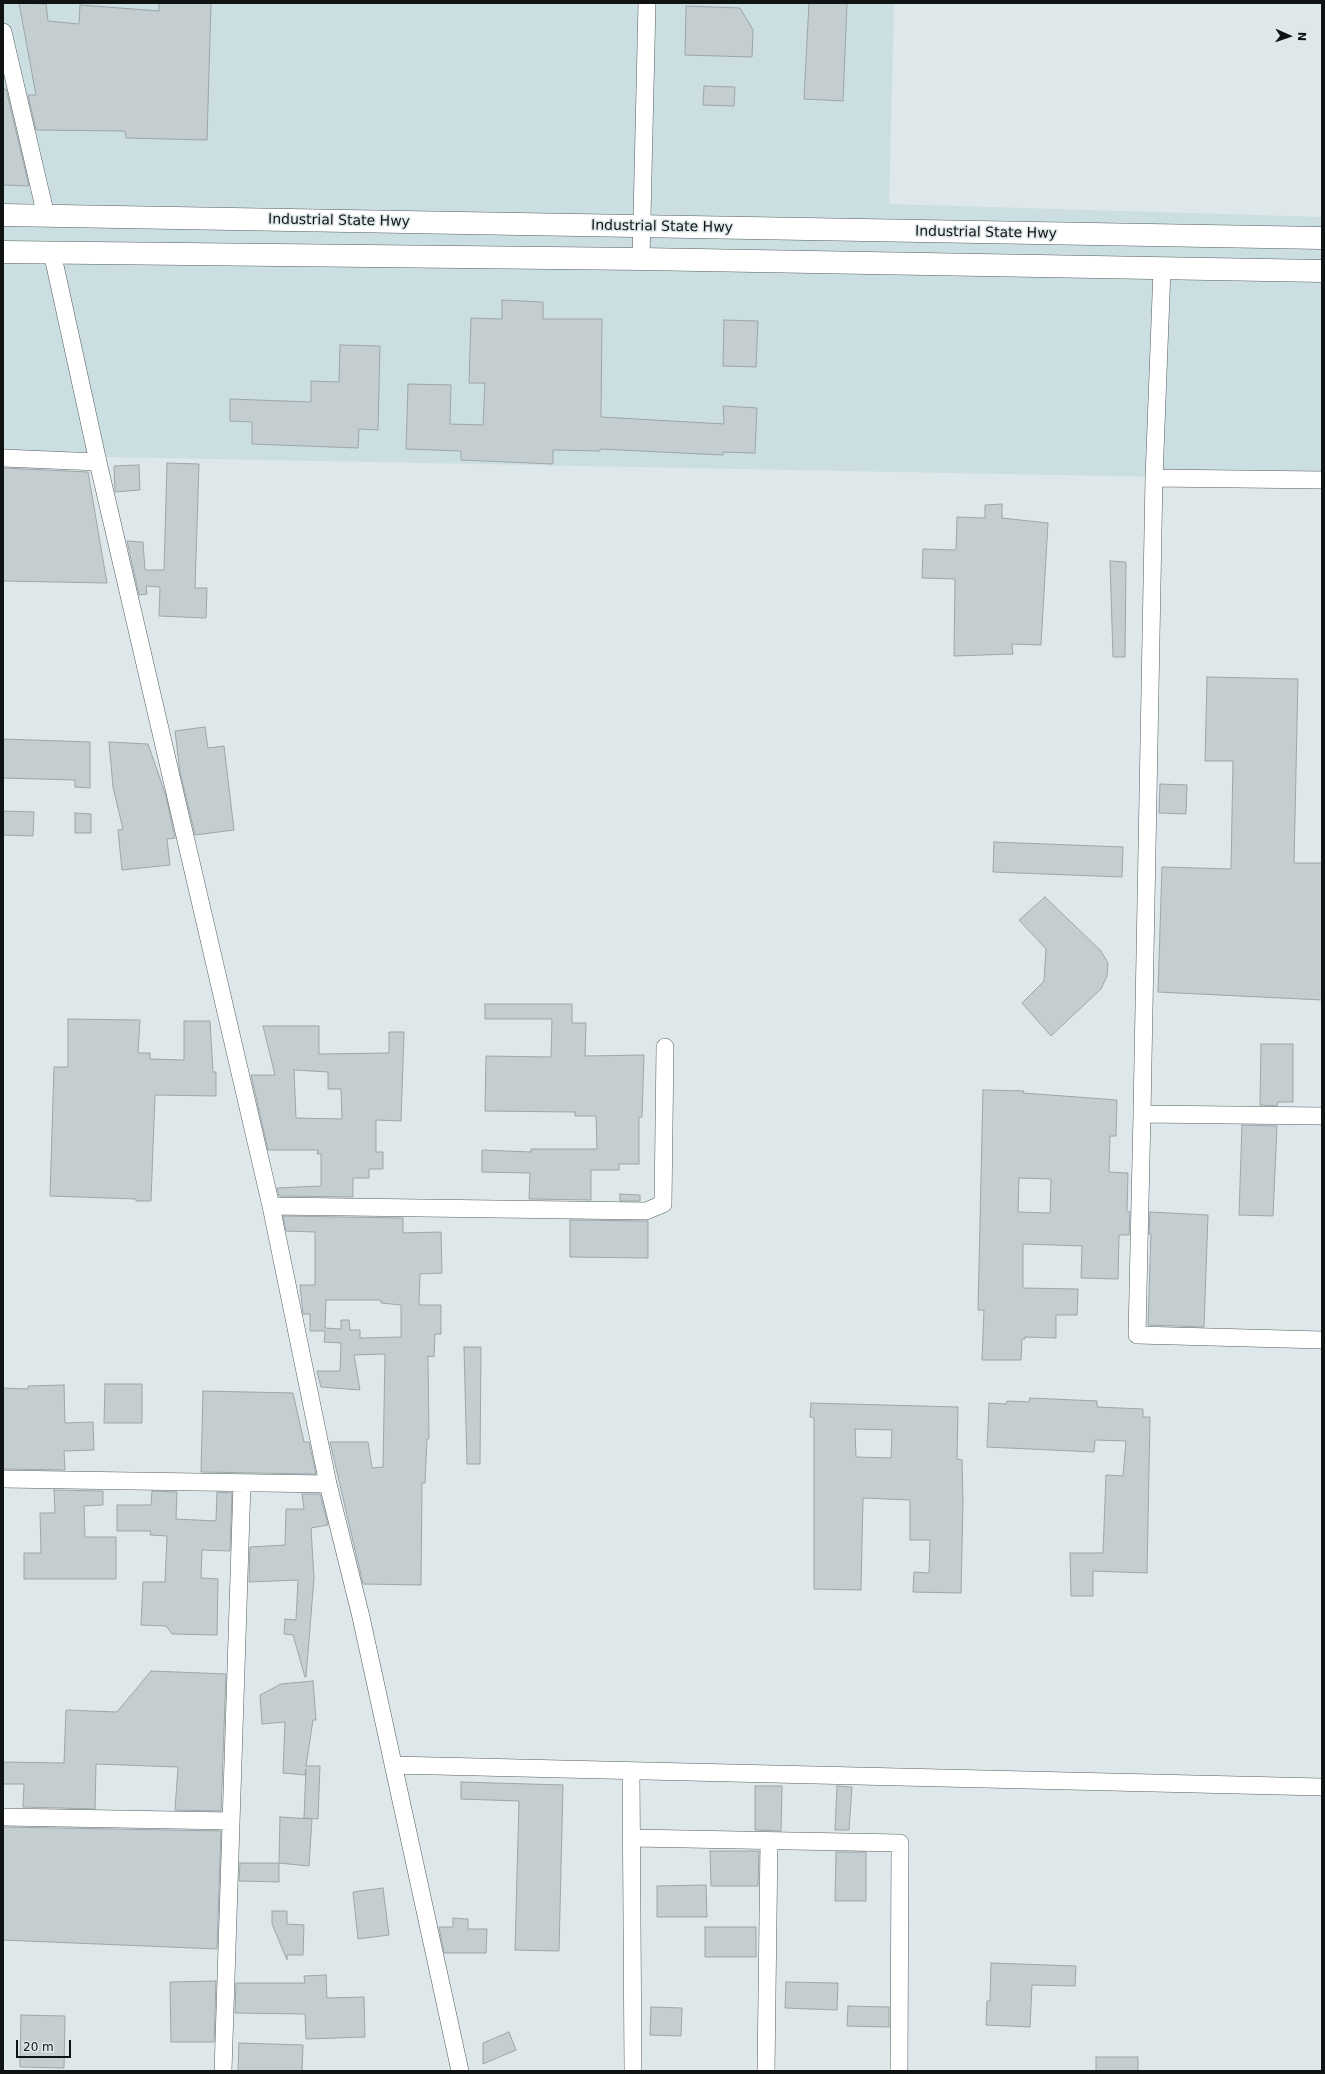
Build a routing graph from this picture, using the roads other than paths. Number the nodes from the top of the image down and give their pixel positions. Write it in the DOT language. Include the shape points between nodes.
graph roads {
  1 [pos="647,3"];
  2 [pos="3,32"];
  3 [pos="3,215"];
  4 [pos="46,216"];
  5 [pos="221,219"];
  6 [pos="642,227"];
  7 [pos="1322,238"];
  8 [pos="3,252"];
  9 [pos="52,252"];
  10 [pos="222,254"];
  11 [pos="641,259"];
  12 [pos="1162,269"];
  13 [pos="1322,271"];
  14 [pos="3,458"];
  15 [pos="98,462"];
  16 [pos="1154,478"];
  17 [pos="1322,480"];
  18 [pos="665,1047"];
  19 [pos="1142,1114"];
  20 [pos="1322,1116"];
  21 [pos="271,1206"];
  22 [pos="1322,1340"];
  23 [pos="3,1479"];
  24 [pos="242,1483"];
  25 [pos="328,1484"];
  26 [pos="393,1765"];
  27 [pos="631,1771"];
  28 [pos="1322,1787"];
  29 [pos="3,1817"];
  30 [pos="231,1821"];
  31 [pos="632,1838"];
  32 [pos="769,1841"];
  33 [pos="223,2071"];
  34 [pos="460,2071"];
  35 [pos="633,2071"];
  36 [pos="766,2071"];
  37 [pos="899,2071"];
  1 -- 6 [label="street"];
  2 -- 4 [label="street"];
  3 -- 4 [label="main road, Industrial State Hwy"];
  4 -- 5 [label="main road, Industrial State Hwy"];
  5 -- 6 [label="main road, Industrial State Hwy"];
  5 -- 10 [label="main road"];
  6 -- 7 [label="main road, Industrial State Hwy"];
  6 -- 11 [label="street"];
  8 -- 9 [label="main road"];
  9 -- 10 [label="main road"];
  9 -- 15 [label="street"];
  10 -- 11 [label="main road"];
  11 -- 12 [label="main road"];
  12 -- 13 [label="main road"];
  12 -- 16 [label="street"];
  14 -- 15 [label="street"];
  15 -- 21 [label="street"];
  16 -- 17 [label="street"];
  16 -- 19 [label="street"];
  18 -- 21 [label="street" via="663,1204 646,1211"];
  19 -- 20 [label="street"];
  19 -- 22 [label="street" via="1136,1334"];
  21 -- 25 [label="street"];
  23 -- 24 [label="street"];
  24 -- 25 [label="street"];
  24 -- 30 [label="street"];
  25 -- 26 [label="street" via="361,1617"];
  26 -- 27 [label="street"];
  26 -- 34 [label="street"];
  27 -- 28 [label="street"];
  27 -- 31 [label="street"];
  29 -- 30 [label="street"];
  30 -- 33 [label="street"];
  31 -- 32 [label="street"];
  31 -- 35 [label="street"];
  32 -- 36 [label="street"];
  32 -- 37 [label="street" via="900,1843"];
}
